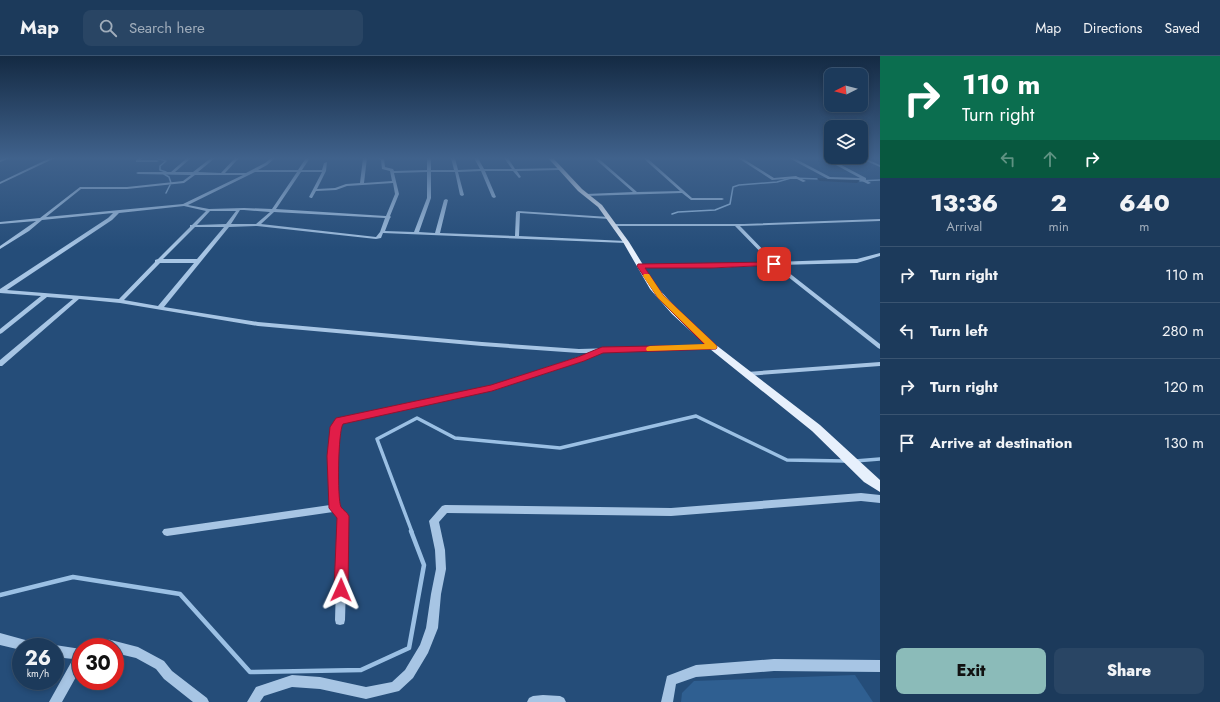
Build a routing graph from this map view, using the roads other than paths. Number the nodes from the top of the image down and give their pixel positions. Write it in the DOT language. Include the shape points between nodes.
graph roads {
  1 [pos="80,188"];
  2 [pos="219,188"];
  3 [pos="289,188"];
  4 [pos="338,188"];
  5 [pos="396,188"];
  6 [pos="430,188"];
  7 [pos="460,188"];
  8 [pos="490,188"];
  9 [pos="579,188"];
  10 [pos="630,188"];
  11 [pos="679,188"];
  12 [pos="314,190"];
  13 [pos="683,192"];
  14 [pos="636,193"];
  15 [pos="586,195"];
  16 [pos="462,196"];
  17 [pos="311,197"];
  18 [pos="494,197"];
  19 [pos="722,199"];
  20 [pos="446,200"];
  21 [pos="184,205"];
  22 [pos="240,209"];
  23 [pos="209,210"];
  24 [pos="273,211"];
  25 [pos="117,212"];
  26 [pos="388,217"];
  27 [pos="41,219"];
  28 [pos="880,220"];
  29 [pos="612,222"];
  30 [pos="0,223"];
  31 [pos="228,225"];
  32 [pos="257,225"];
  33 [pos="736,225"];
  34 [pos="192,226"];
  35 [pos="382,232"];
  36 [pos="416,234"];
  37 [pos="437,235"];
  38 [pos="517,238"];
  39 [pos="626,242"];
  40 [pos="0,248"];
  41 [pos="880,254"];
  42 [pos="157,261"];
  43 [pos="198,261"];
  44 [pos="774,264"];
  45 [pos="641,266"];
  46 [pos="4,291"];
  47 [pos="46,295"];
  48 [pos="78,297"];
  49 [pos="0,298"];
  50 [pos="120,300"];
  51 [pos="161,306"];
  52 [pos="0,332"];
  53 [pos="713,347"];
  54 [pos="880,347"];
  55 [pos="602,350"];
  56 [pos="0,364"];
  57 [pos="880,364"];
  58 [pos="747,374"];
  59 [pos="880,487"];
  60 [pos="880,499"];
  61 [pos="335,508"];
  62 [pos="167,532"];
  63 [pos="340,620"];
  64 [pos="0,639"];
  65 [pos="12,642"];
  66 [pos="124,649"];
  67 [pos="880,666"];
  68 [pos="72,672"];
  69 [pos="55,702"];
  70 [pos="203,702"];
  71 [pos="253,702"];
  72 [pos="533,702"];
  73 [pos="560,702"];
  74 [pos="668,702"];
  1 -- 27 [label="street"];
  2 -- 21 [label="street"];
  3 -- 24 [label="street"];
  4 -- 12 [label="street"];
  5 -- 26 [label="street" via="397,194"];
  6 -- 36 [label="street" via="430,198"];
  7 -- 16 [label="street"];
  8 -- 18 [label="street"];
  9 -- 15 [label="main road"];
  10 -- 14 [label="street"];
  11 -- 13 [label="street"];
  12 -- 17 [label="street"];
  13 -- 14 [label="street"];
  13 -- 19 [label="street" via="691,199"];
  14 -- 15 [label="street"];
  15 -- 29 [label="main road" via="600,206"];
  20 -- 37 [label="street"];
  21 -- 23 [label="street"];
  21 -- 25 [label="street"];
  22 -- 23 [label="street"];
  22 -- 24 [label="street"];
  22 -- 31 [label="street"];
  23 -- 34 [label="street"];
  24 -- 26 [label="street"];
  24 -- 32 [label="street"];
  25 -- 27 [label="street"];
  25 -- 46 [label="street"];
  26 -- 35 [label="street"];
  27 -- 30 [label="street"];
  27 -- 40 [label="street"];
  28 -- 33 [label="street"];
  29 -- 33 [label="street"];
  29 -- 38 [label="street" via="518,212"];
  29 -- 39 [label="main road"];
  31 -- 32 [label="street"];
  31 -- 34 [label="street"];
  31 -- 43 [label="street"];
  32 -- 35 [label="street" via="376,238"];
  33 -- 44 [label="street"];
  34 -- 42 [label="street"];
  35 -- 36 [label="street"];
  36 -- 37 [label="street"];
  37 -- 38 [label="street"];
  38 -- 39 [label="street"];
  39 -- 45 [label="main road"];
  41 -- 44 [label="street" via="857,261"];
  42 -- 43 [label="street"];
  42 -- 50 [label="street"];
  43 -- 51 [label="street"];
  44 -- 45 [label="street"];
  44 -- 54 [label="street"];
  45 -- 53 [label="main road" via="661,297"];
  46 -- 47 [label="street"];
  46 -- 49 [label="street"];
  47 -- 48 [label="street"];
  47 -- 52 [label="street"];
  48 -- 50 [label="street"];
  48 -- 56 [label="street"];
  50 -- 51 [label="street"];
  51 -- 55 [label="street" via="266,324 482,344 579,351"];
  53 -- 55 [label="street"];
  53 -- 58 [label="main road"];
  55 -- 61 [label="street" via="492,388 339,421 335,427 333,456"];
  57 -- 58 [label="street"];
  58 -- 59 [label="main road" via="791,407"];
  60 -- 71 [label="street" via="860,497 671,512 445,510 434,521 441,569 432,628 424,649 409,674 396,687 366,693 320,683 292,681 260,691"];
  61 -- 62 [label="street"];
  61 -- 63 [label="street" via="343,516"];
  64 -- 65 [label="street"];
  66 -- 70 [label="street" via="138,653 154,662"];
  67 -- 74 [label="street" via="774,665 696,671 671,680"];
  68 -- 69 [label="street"];
  72 -- 73 [label="street"];
}
